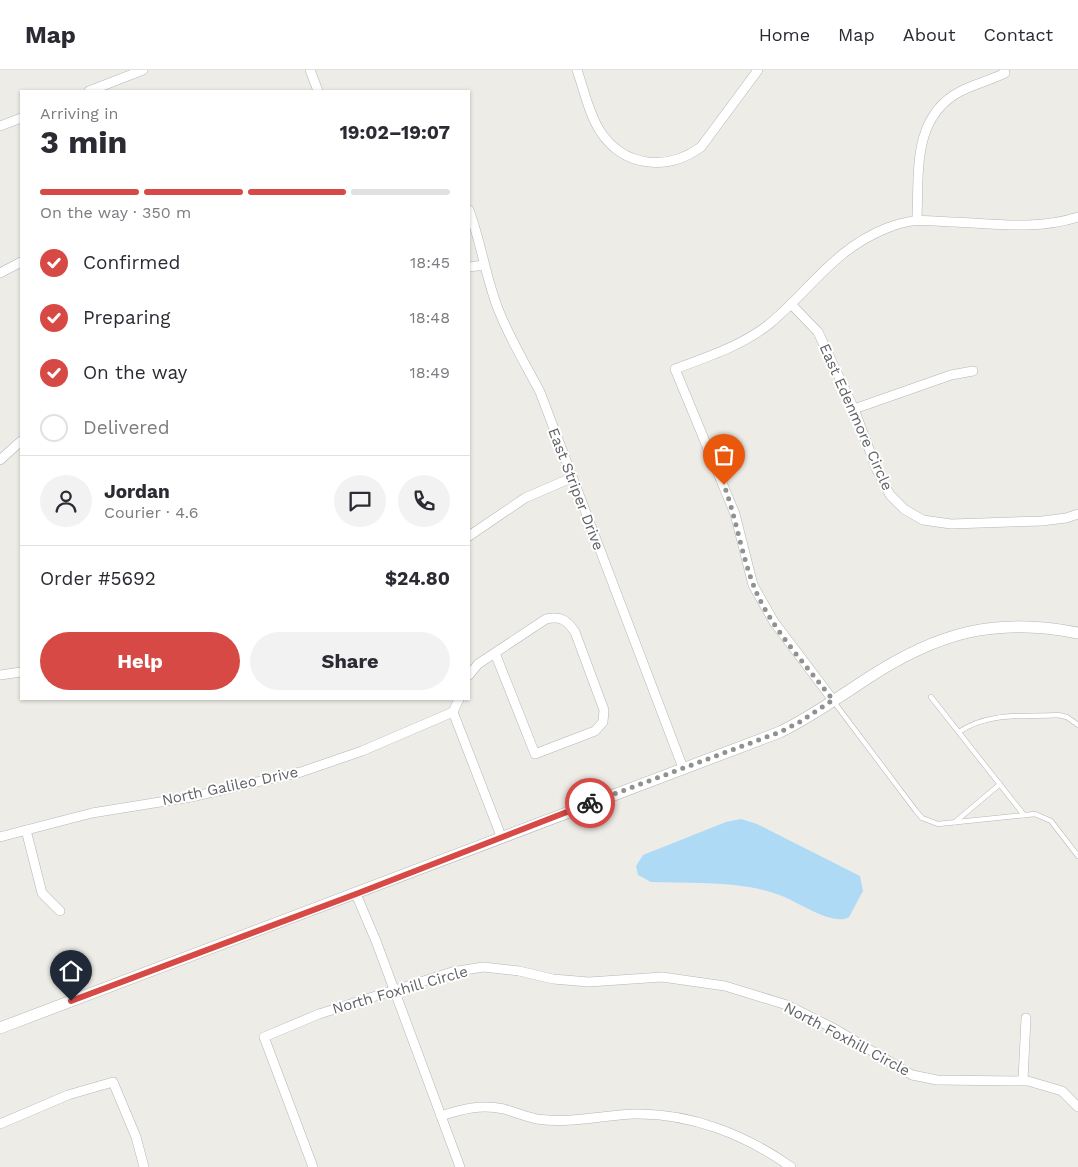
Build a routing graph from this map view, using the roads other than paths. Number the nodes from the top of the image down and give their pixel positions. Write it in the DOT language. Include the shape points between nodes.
graph roads {
  1 [pos="142,70"];
  2 [pos="310,70"];
  3 [pos="577,70"];
  4 [pos="758,70"];
  5 [pos="1005,73"];
  6 [pos="92,90"];
  7 [pos="318,90"];
  8 [pos="20,118"];
  9 [pos="0,126"];
  10 [pos="470,213"];
  11 [pos="1078,217"];
  12 [pos="917,219"];
  13 [pos="20,263"];
  14 [pos="484,265"];
  15 [pos="470,266"];
  16 [pos="0,273"];
  17 [pos="791,304"];
  18 [pos="973,371"];
  19 [pos="854,410"];
  20 [pos="20,442"];
  21 [pos="0,460"];
  22 [pos="571,478"];
  23 [pos="1078,514"];
  24 [pos="470,535"];
  25 [pos="1078,633"];
  26 [pos="495,653"];
  27 [pos="1,672"];
  28 [pos="20,672"];
  29 [pos="470,674"];
  30 [pos="931,697"];
  31 [pos="458,700"];
  32 [pos="833,700"];
  33 [pos="453,712"];
  34 [pos="1078,725"];
  35 [pos="959,732"];
  36 [pos="683,768"];
  37 [pos="1000,784"];
  38 [pos="1024,815"];
  39 [pos="954,823"];
  40 [pos="26,830"];
  41 [pos="501,836"];
  42 [pos="0,837"];
  43 [pos="1078,855"];
  44 [pos="356,894"];
  45 [pos="60,911"];
  46 [pos="394,989"];
  47 [pos="1026,1018"];
  48 [pos="0,1028"];
  49 [pos="1023,1080"];
  50 [pos="1078,1107"];
  51 [pos="441,1116"];
  52 [pos="0,1124"];
  53 [pos="144,1167"];
  54 [pos="313,1167"];
  55 [pos="460,1167"];
  56 [pos="791,1167"];
  1 -- 6 [label="street"];
  2 -- 7 [label="street"];
  3 -- 4 [label="street" via="604,138 626,156 664,164 702,147"];
  5 -- 12 [label="street" via="939,106 926,126"];
  8 -- 9 [label="street"];
  10 -- 14 [label="street, East Striper Drive"];
  11 -- 12 [label="street" via="1057,224 1034,226"];
  12 -- 17 [label="street" via="856,242 829,264"];
  13 -- 16 [label="street"];
  14 -- 15 [label="street"];
  14 -- 22 [label="street, East Striper Drive" via="517,351 540,392"];
  17 -- 19 [label="street, East Edenmore Circle" via="818,332"];
  17 -- 32 [label="street" via="767,326 737,344 675,369 735,514 753,585 774,622"];
  18 -- 19 [label="street" via="952,375"];
  19 -- 23 [label="street, East Edenmore Circle" via="876,470 890,495 904,509 923,520 950,524 1042,521"];
  20 -- 21 [label="street"];
  22 -- 24 [label="street" via="525,498"];
  22 -- 36 [label="street, East Striper Drive"];
  25 -- 32 [label="street" via="1025,626 969,631 920,648"];
  26 -- 26 [label="street" via="546,619 557,616 568,622 575,632 604,710 603,722 595,731 536,754"];
  26 -- 29 [label="street"];
  27 -- 28 [label="street"];
  30 -- 35 [label="lane"];
  31 -- 33 [label="street"];
  32 -- 36 [label="street" via="780,732"];
  32 -- 39 [label="lane" via="922,818 938,824"];
  33 -- 40 [label="street, North Galileo Drive" via="362,751 301,772 201,795 92,813"];
  33 -- 41 [label="street"];
  34 -- 35 [label="lane" via="1067,716 1058,715 993,718 969,725"];
  35 -- 37 [label="lane"];
  36 -- 41 [label="street"];
  37 -- 38 [label="lane"];
  37 -- 39 [label="lane"];
  38 -- 39 [label="lane"];
  38 -- 43 [label="lane" via="1035,814 1051,821"];
  40 -- 42 [label="street, North Galileo Drive"];
  40 -- 45 [label="street" via="42,894"];
  41 -- 44 [label="street"];
  44 -- 46 [label="street"];
  44 -- 48 [label="street"];
  46 -- 49 [label="street, North Foxhill Circle" via="452,972 483,967 589,982 662,977 725,986 787,1004 912,1075 937,1080"];
  46 -- 51 [label="street"];
  46 -- 54 [label="street, North Foxhill Circle" via="319,1014 264,1037"];
  47 -- 49 [label="street"];
  49 -- 50 [label="street, North Foxhill Circle" via="1062,1091"];
  51 -- 55 [label="street"];
  51 -- 56 [label="street" via="471,1107 502,1109 537,1119 586,1120 636,1114 682,1118 722,1129 771,1152"];
  52 -- 53 [label="street" via="68,1095 113,1082 136,1137"];
}
